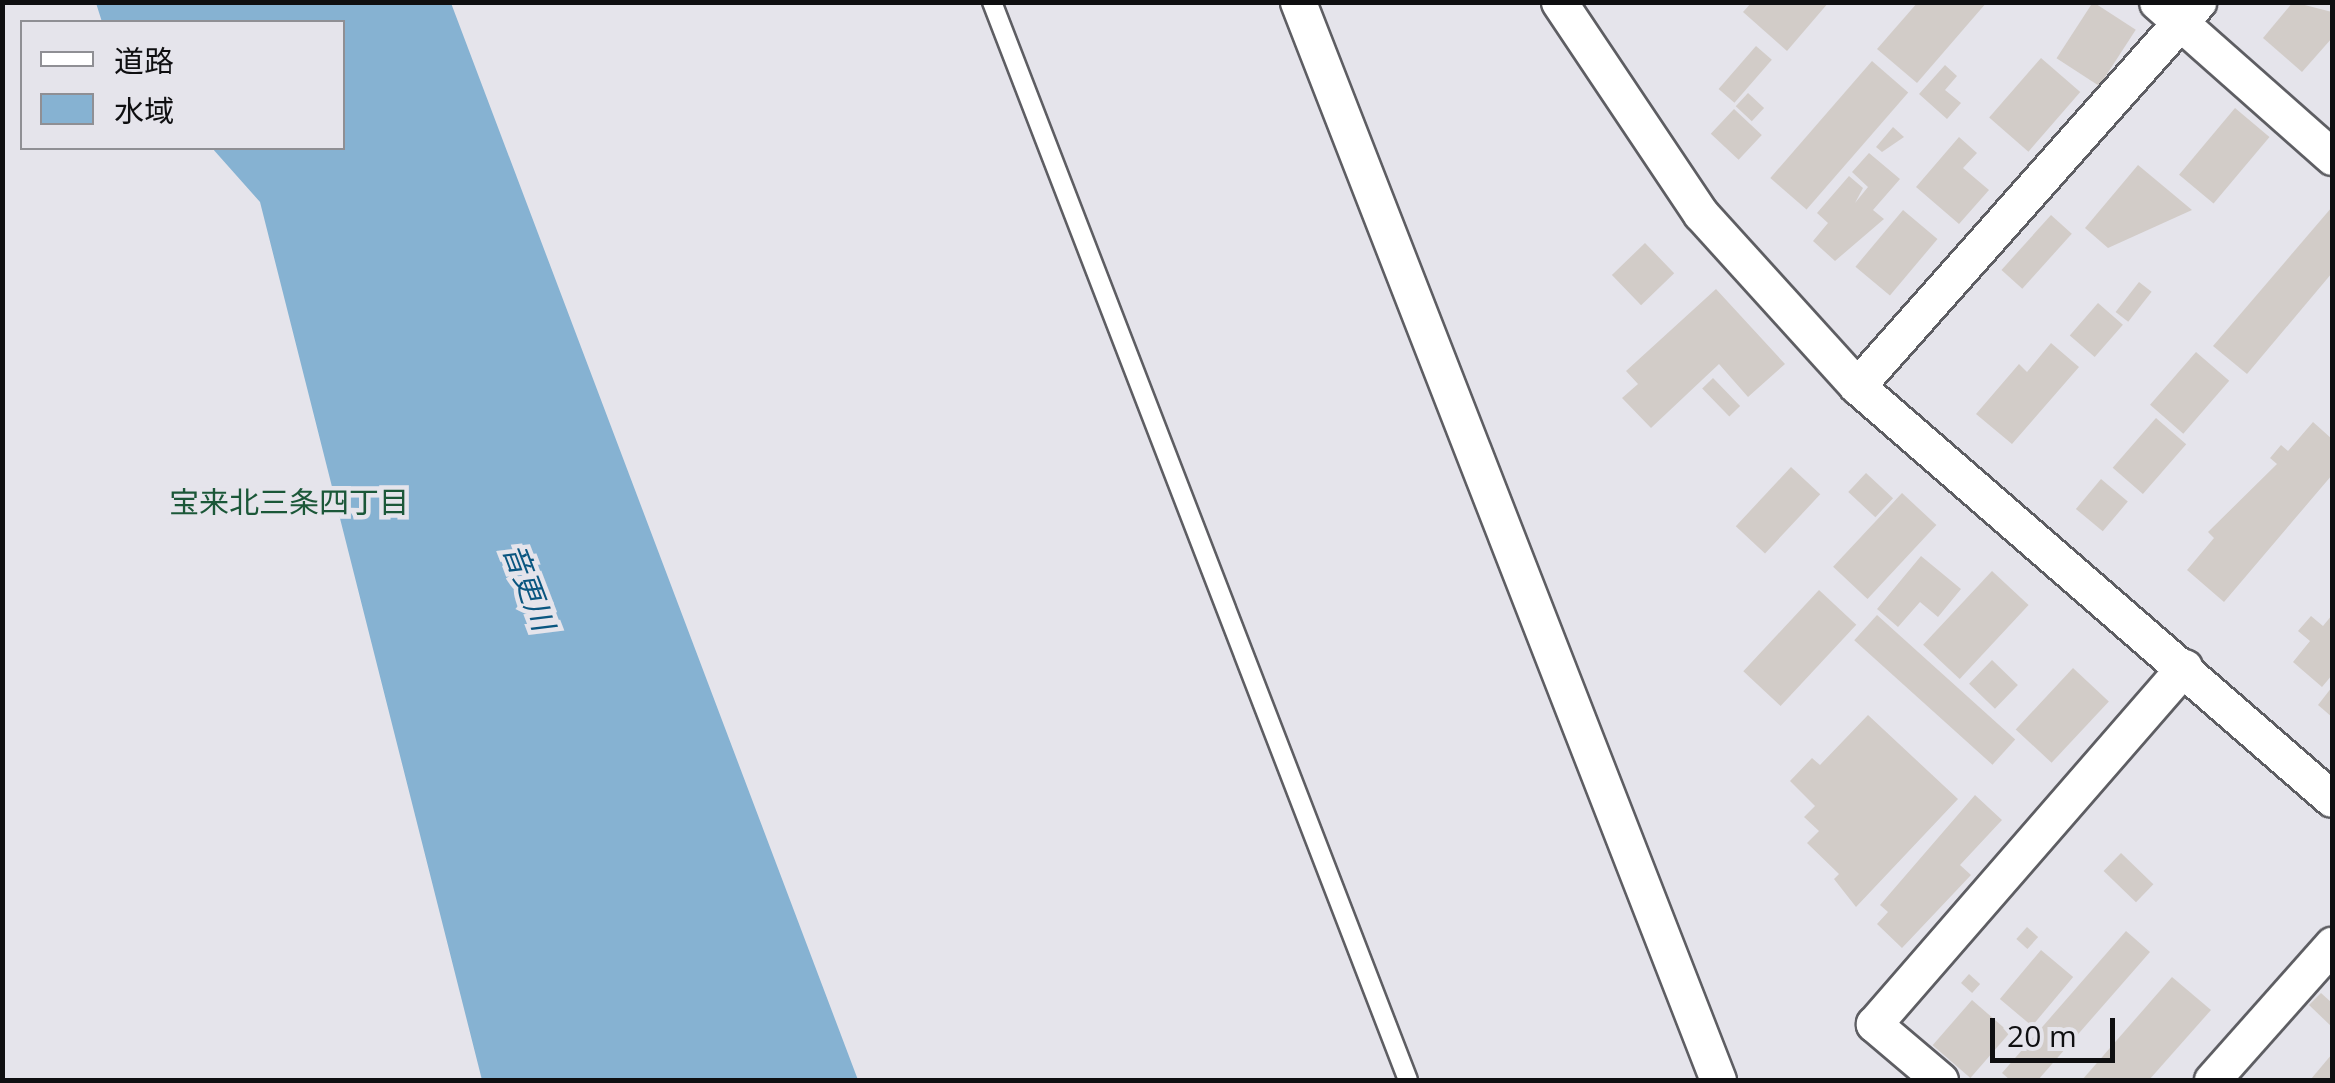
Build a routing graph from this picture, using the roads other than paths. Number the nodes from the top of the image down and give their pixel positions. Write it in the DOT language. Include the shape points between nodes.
graph roads {
  1 [pos="992,2"];
  2 [pos="1298,2"];
  3 [pos="1558,2"];
  4 [pos="2178,9"];
  5 [pos="2332,157"];
  6 [pos="1857,386"];
  7 [pos="2184,667"];
  8 [pos="2332,799"];
  9 [pos="2332,945"];
  10 [pos="1408,1080"];
  11 [pos="1718,1080"];
  12 [pos="1940,1080"];
  13 [pos="2212,1080"];
  1 -- 10 [label="lane"];
  2 -- 11 [label="street"];
  3 -- 6 [label="street" via="1701,214"];
  4 -- 5 [label="street"];
  4 -- 6 [label="street"];
  6 -- 7 [label="street"];
  7 -- 8 [label="street"];
  7 -- 12 [label="street" via="1874,1024"];
  9 -- 13 [label="street"];
}
